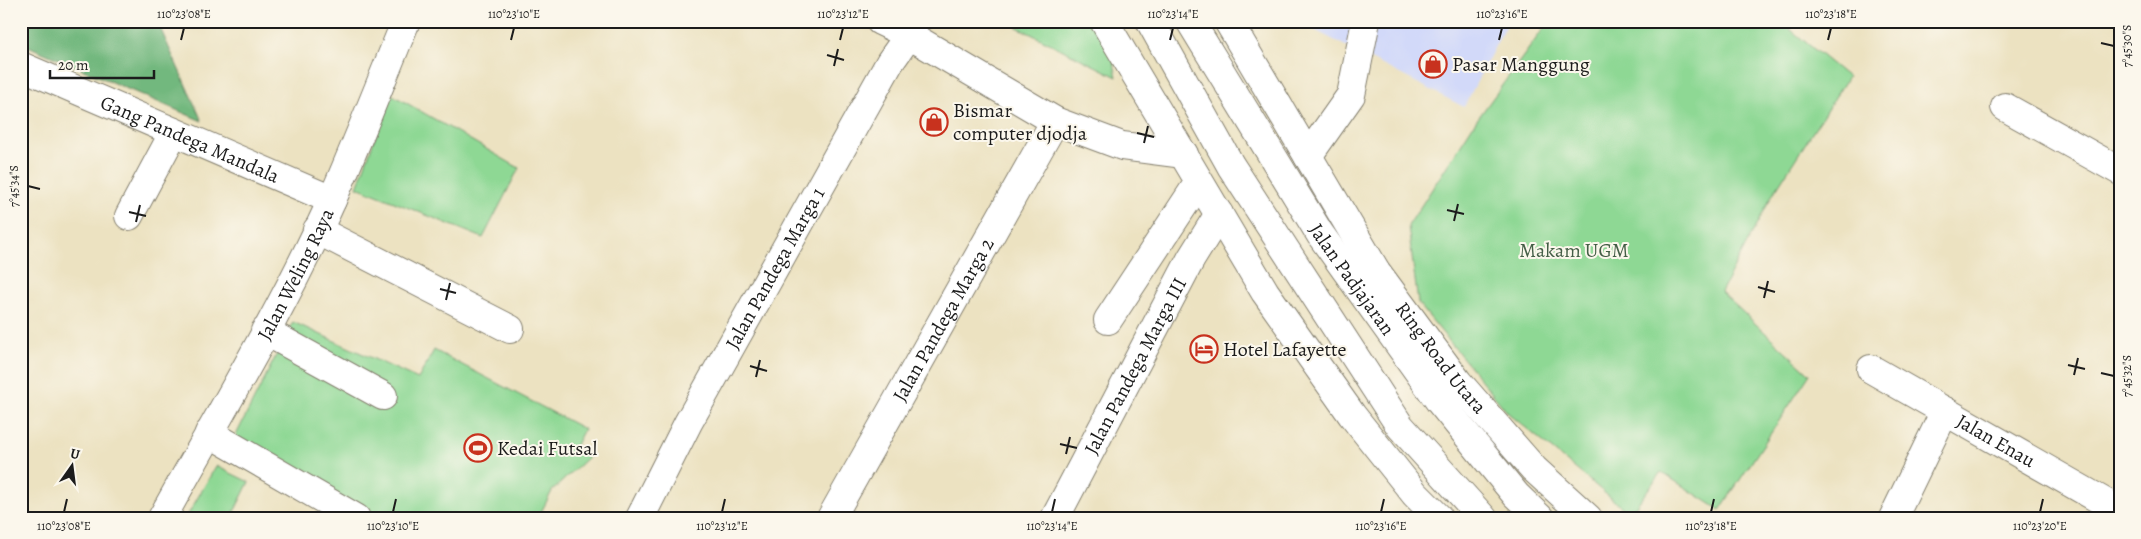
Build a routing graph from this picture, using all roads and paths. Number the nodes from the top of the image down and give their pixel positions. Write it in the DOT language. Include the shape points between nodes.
graph roads {
  1 [pos="406,21"];
  2 [pos="880,21"];
  3 [pos="1104,21"];
  4 [pos="1150,21"];
  5 [pos="1190,21"];
  6 [pos="1228,21"];
  7 [pos="1366,21"];
  8 [pos="912,28"];
  9 [pos="21,66"];
  10 [pos="2005,106"];
  11 [pos="1055,121"];
  12 [pos="174,132"];
  13 [pos="1184,154"];
  14 [pos="1308,156"];
  15 [pos="2120,171"];
  16 [pos="1199,182"];
  17 [pos="332,200"];
  18 [pos="1219,214"];
  19 [pos="129,216"];
  20 [pos="317,230"];
  21 [pos="1108,320"];
  22 [pos="510,329"];
  23 [pos="266,331"];
  24 [pos="1871,369"];
  25 [pos="383,396"];
  26 [pos="1945,411"];
  27 [pos="209,433"];
  28 [pos="2120,511"];
  29 [pos="841,514"];
  30 [pos="162,518"];
  31 [pos="356,518"];
  32 [pos="640,518"];
  33 [pos="1055,518"];
  34 [pos="1439,518"];
  35 [pos="1483,518"];
  36 [pos="1540,518"];
  37 [pos="1588,518"];
  38 [pos="1893,518"];
  1 -- 17 [label="main road, Jalan Weling Raya"];
  2 -- 8 [label="main road"];
  3 -- 13 [label="main road"];
  4 -- 35 [label="main road, Jalan Padjajaran" via="1232,166 1400,426"];
  5 -- 36 [label="main road, Jalan Padjajaran" via="1320,234 1440,402 1516,495"];
  6 -- 14 [label="main road, Ring Road Utara"];
  7 -- 14 [label="main road" via="1351,95"];
  8 -- 11 [label="main road"];
  8 -- 32 [label="main road, Jalan Pandega Marga 1" via="688,423"];
  9 -- 12 [label="main road, Gang Pandega Mandala"];
  10 -- 15 [label="main road"];
  11 -- 13 [label="main road" via="1122,146"];
  11 -- 29 [label="main road, Jalan Pandega Marga 2"];
  12 -- 17 [label="main road, Gang Pandega Mandala"];
  12 -- 19 [label="main road"];
  13 -- 16 [label="main road"];
  14 -- 37 [label="main road, Ring Road Utara" via="1376,271 1458,382 1534,469"];
  16 -- 18 [label="main road"];
  16 -- 21 [label="main road"];
  17 -- 20 [label="main road, Jalan Weling Raya"];
  18 -- 33 [label="main road, Jalan Pandega Marga III" via="1191,259"];
  18 -- 34 [label="main road" via="1265,292 1352,414 1415,494"];
  20 -- 22 [label="main road"];
  20 -- 23 [label="main road, Jalan Weling Raya"];
  23 -- 25 [label="main road"];
  23 -- 27 [label="main road, Jalan Weling Raya"];
  24 -- 26 [label="main road, Jalan Enau"];
  26 -- 28 [label="main road, Jalan Enau"];
  26 -- 38 [label="main road"];
  27 -- 30 [label="main road, Jalan Weling Raya"];
  27 -- 31 [label="main road"];
}
